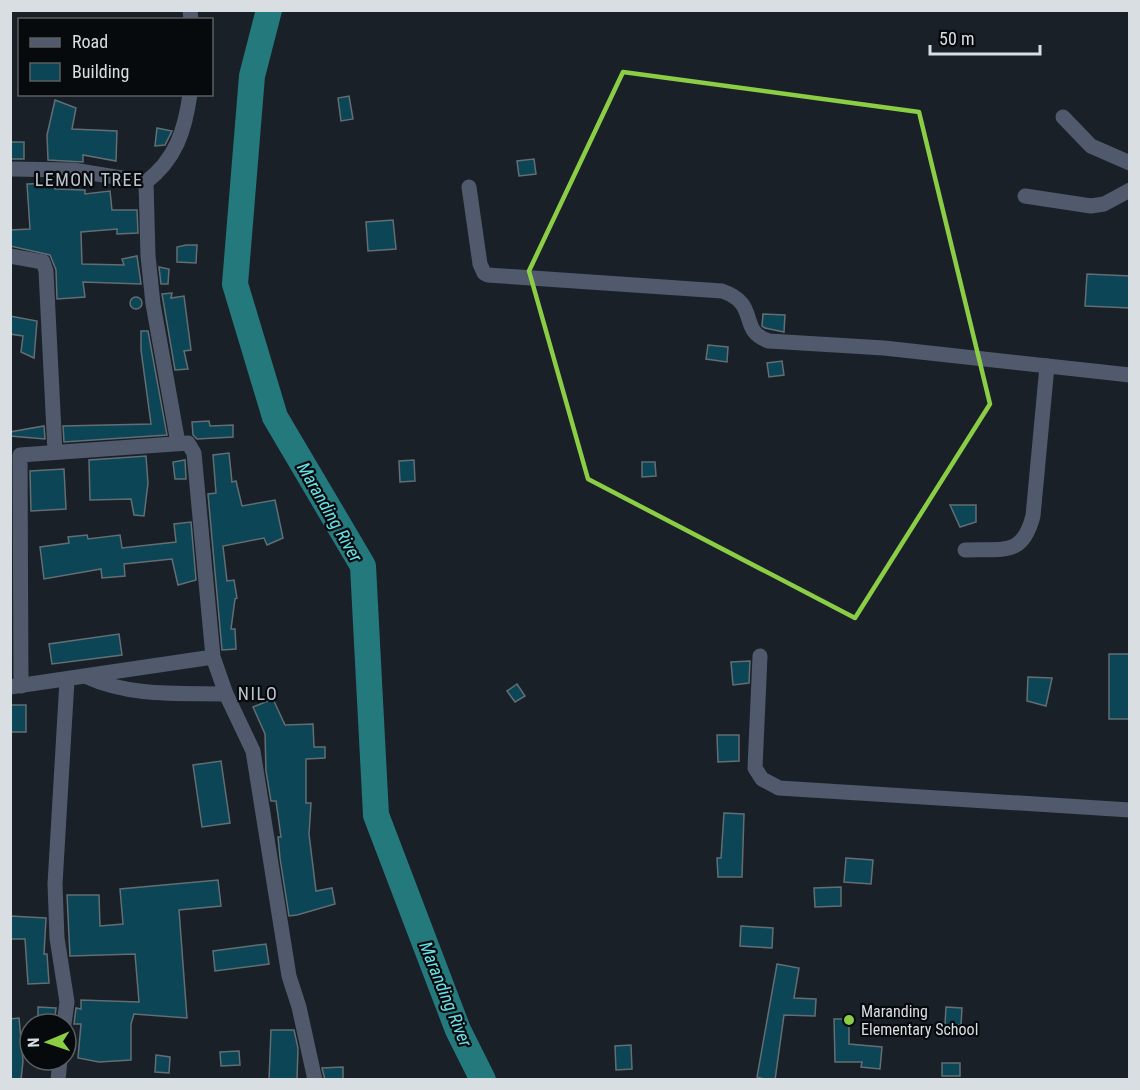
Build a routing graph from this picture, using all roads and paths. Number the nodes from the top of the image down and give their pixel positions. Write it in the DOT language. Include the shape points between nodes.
graph roads {
  1 [pos="190,96"];
  2 [pos="1063,117"];
  3 [pos="1130,163"];
  4 [pos="10,169"];
  5 [pos="146,182"];
  6 [pos="469,187"];
  7 [pos="1130,190"];
  8 [pos="1025,196"];
  9 [pos="10,256"];
  10 [pos="1047,366"];
  11 [pos="1130,375"];
  12 [pos="178,442"];
  13 [pos="55,452"];
  14 [pos="15,454"];
  15 [pos="965,550"];
  16 [pos="16,562"];
  17 [pos="760,656"];
  18 [pos="213,657"];
  19 [pos="87,677"];
  20 [pos="67,680"];
  21 [pos="16,687"];
  22 [pos="226,694"];
  23 [pos="1130,810"];
  24 [pos="66,1012"];
  25 [pos="315,1080"];
  1 -- 5 [label="street" via="175,152 161,171"];
  2 -- 3 [label="street" via="1091,146"];
  4 -- 5 [label="street" via="73,170"];
  5 -- 12 [label="street" via="153,304"];
  6 -- 10 [label="street" via="480,264 488,275 722,291 738,297 753,331 769,341 863,346"];
  7 -- 8 [label="street" via="1104,204 1091,206"];
  9 -- 13 [label="street" via="43,262 46,271"];
  10 -- 11 [label="street"];
  10 -- 15 [label="street" via="1028,536 1012,548"];
  12 -- 13 [label="street"];
  12 -- 18 [label="street" via="188,443 194,453"];
  13 -- 14 [label="street"];
  14 -- 16 [label="street"];
  16 -- 21 [label="street"];
  17 -- 23 [label="street" via="755,768 762,779 779,788"];
  18 -- 19 [label="street"];
  18 -- 22 [label="street"];
  19 -- 20 [label="street"];
  19 -- 22 [label="street" via="131,691"];
  20 -- 21 [label="street"];
  20 -- 24 [label="street" via="55,884"];
  22 -- 25 [label="street" via="253,751 289,976"];
}
